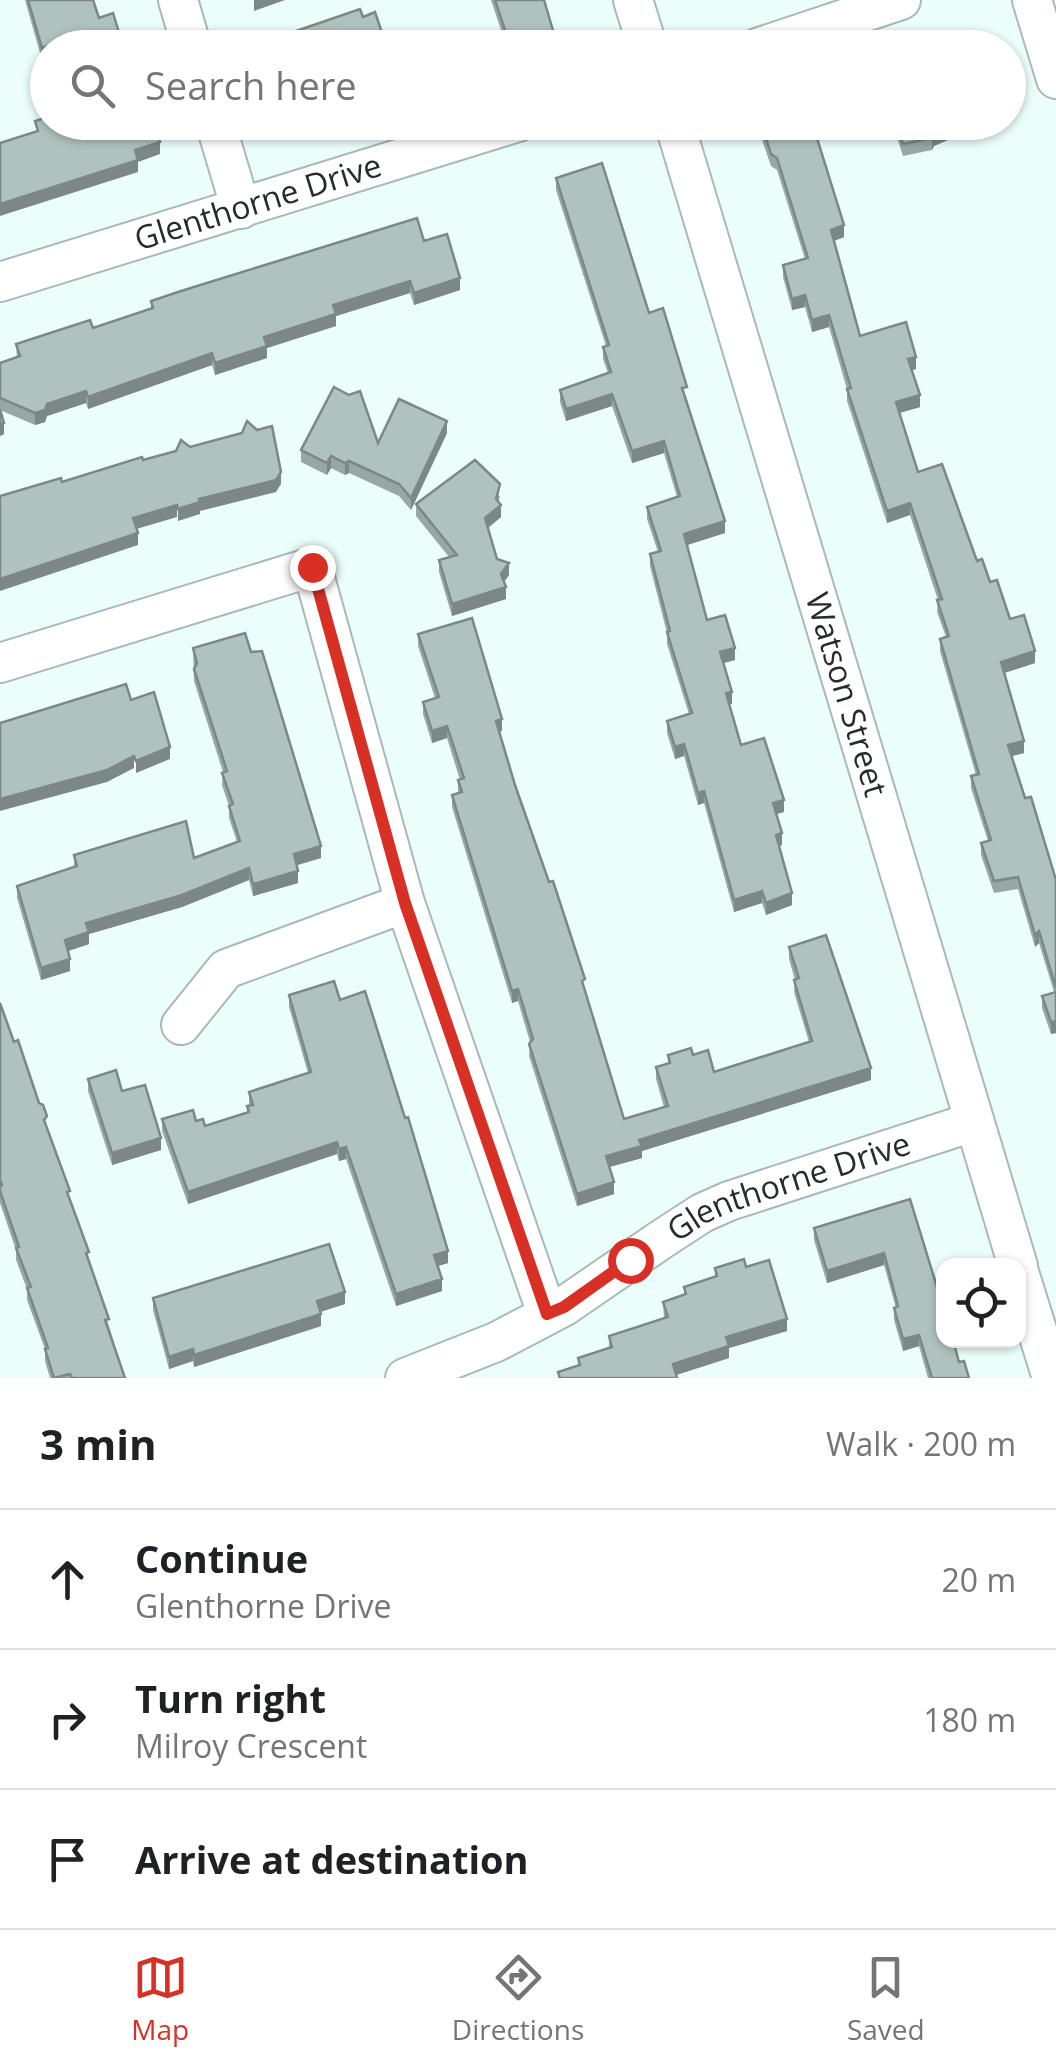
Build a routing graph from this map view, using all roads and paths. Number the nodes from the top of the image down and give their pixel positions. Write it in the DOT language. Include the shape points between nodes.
graph roads {
  1 [pos="178,0"];
  2 [pos="633,0"];
  3 [pos="901,0"];
  4 [pos="1032,0"];
  5 [pos="187,30"];
  6 [pos="642,30"];
  7 [pos="811,30"];
  8 [pos="1056,79"];
  9 [pos="220,140"];
  10 [pos="460,140"];
  11 [pos="679,140"];
  12 [pos="241,208"];
  13 [pos="0,282"];
  14 [pos="0,663"];
  15 [pos="405,903"];
  16 [pos="181,1025"];
  17 [pos="973,1122"];
  18 [pos="1015,1258"];
  19 [pos="1026,1293"];
  20 [pos="547,1314"];
  21 [pos="405,1378"];
  22 [pos="1052,1378"];
  1 -- 5 [label="street"];
  2 -- 6 [label="street"];
  3 -- 7 [label="street"];
  4 -- 8 [label="street"];
  9 -- 12 [label="street"];
  10 -- 12 [label="street, Glenthorne Drive"];
  11 -- 17 [label="street, Watson Street"];
  12 -- 13 [label="street, Glenthorne Drive"];
  14 -- 15 [label="street" via="312,567"];
  15 -- 16 [label="street" via="226,969"];
  15 -- 20 [label="street"];
  17 -- 18 [label="street, Watson Street"];
  17 -- 20 [label="street, Glenthorne Drive" via="716,1207"];
  19 -- 22 [label="street, Watson Street"];
  20 -- 21 [label="street, Glenthorne Drive"];
}
